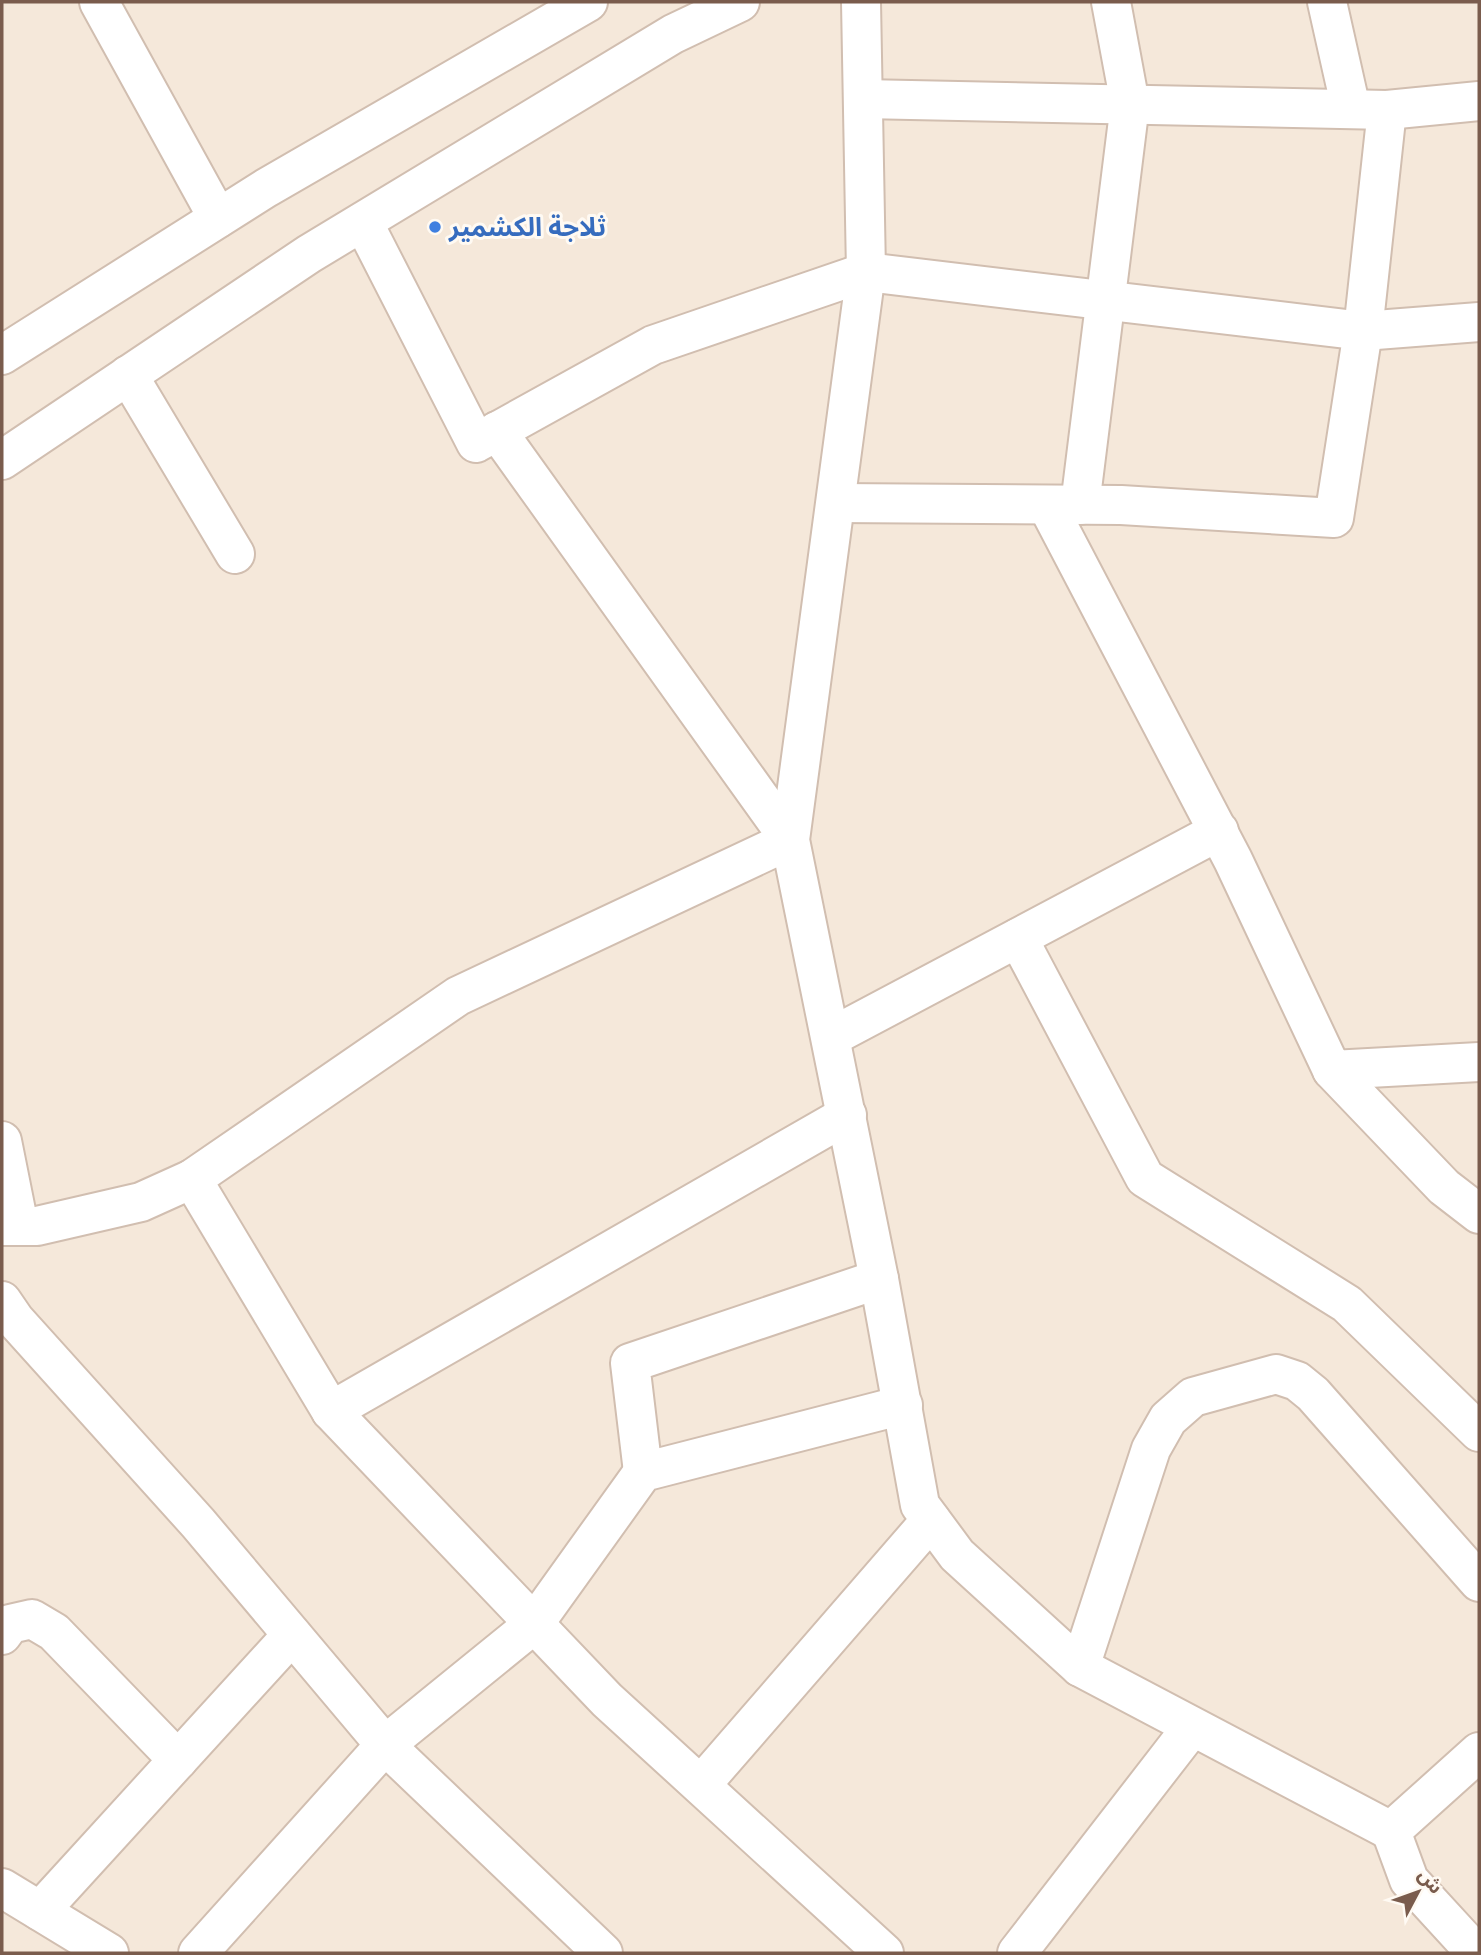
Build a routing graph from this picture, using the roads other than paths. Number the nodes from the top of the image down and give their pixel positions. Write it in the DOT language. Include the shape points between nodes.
graph roads {
  1 [pos="99,2"];
  2 [pos="588,2"];
  3 [pos="740,2"];
  4 [pos="861,2"];
  5 [pos="1111,2"];
  6 [pos="1327,2"];
  7 [pos="863,99"];
  8 [pos="1479,101"];
  9 [pos="1130,104"];
  10 [pos="1369,109"];
  11 [pos="218,218"];
  12 [pos="363,222"];
  13 [pos="866,272"];
  14 [pos="1105,300"];
  15 [pos="1479,322"];
  16 [pos="1363,331"];
  17 [pos="2,355"];
  18 [pos="128,375"];
  19 [pos="497,431"];
  20 [pos="2,460"];
  21 [pos="836,503"];
  22 [pos="1063,505"];
  23 [pos="235,554"];
  24 [pos="1219,831"];
  25 [pos="790,840"];
  26 [pos="1017,938"];
  27 [pos="831,1037"];
  28 [pos="1479,1062"];
  29 [pos="1332,1070"];
  30 [pos="846,1115"];
  31 [pos="2,1141"];
  32 [pos="192,1179"];
  33 [pos="1479,1214"];
  34 [pos="11,1226"];
  35 [pos="879,1279"];
  36 [pos="2,1301"];
  37 [pos="903,1405"];
  38 [pos="331,1411"];
  39 [pos="1479,1432"];
  40 [pos="643,1472"];
  41 [pos="931,1520"];
  42 [pos="1479,1582"];
  43 [pos="534,1624"];
  44 [pos="2,1634"];
  45 [pos="292,1635"];
  46 [pos="1080,1667"];
  47 [pos="1192,1727"];
  48 [pos="385,1745"];
  49 [pos="1479,1752"];
  50 [pos="178,1760"];
  51 [pos="701,1785"];
  52 [pos="1391,1830"];
  53 [pos="2,1888"];
  54 [pos="40,1911"];
  55 [pos="109,1953"];
  56 [pos="198,1953"];
  57 [pos="603,1953"];
  58 [pos="884,1953"];
  59 [pos="1017,1953"];
  60 [pos="1476,1953"];
  1 -- 11 [label="street"];
  2 -- 11 [label="street"];
  3 -- 12 [label="street" via="673,34"];
  4 -- 7 [label="street"];
  5 -- 9 [label="street"];
  6 -- 10 [label="street"];
  7 -- 9 [label="street"];
  7 -- 13 [label="street"];
  8 -- 10 [label="street"];
  9 -- 10 [label="street"];
  9 -- 14 [label="street"];
  10 -- 16 [label="street"];
  11 -- 17 [label="street"];
  12 -- 18 [label="street"];
  12 -- 19 [label="street" via="476,443"];
  13 -- 14 [label="street"];
  13 -- 19 [label="street" via="653,345"];
  13 -- 21 [label="street"];
  14 -- 16 [label="street"];
  14 -- 22 [label="street"];
  15 -- 16 [label="street"];
  16 -- 22 [label="street" via="1334,518"];
  18 -- 20 [label="street"];
  18 -- 23 [label="street"];
  19 -- 25 [label="street"];
  21 -- 22 [label="street"];
  21 -- 25 [label="street"];
  22 -- 24 [label="street"];
  24 -- 26 [label="street"];
  24 -- 29 [label="street"];
  25 -- 27 [label="street"];
  25 -- 32 [label="street" via="458,996"];
  26 -- 27 [label="street"];
  26 -- 39 [label="street" via="1145,1178 1347,1304"];
  27 -- 30 [label="street"];
  28 -- 29 [label="street"];
  29 -- 33 [label="street" via="1444,1187"];
  30 -- 35 [label="street"];
  30 -- 38 [label="street"];
  31 -- 34 [label="street"];
  32 -- 34 [label="street" via="141,1202 37,1226"];
  32 -- 38 [label="street"];
  35 -- 37 [label="street"];
  35 -- 40 [label="street" via="630,1363"];
  36 -- 45 [label="street"];
  37 -- 40 [label="street"];
  37 -- 41 [label="street" via="919,1505"];
  38 -- 43 [label="street"];
  40 -- 43 [label="street"];
  41 -- 46 [label="street" via="957,1555"];
  41 -- 51 [label="street"];
  42 -- 46 [label="street" via="1313,1394 1297,1381 1276,1374 1193,1397 1168,1419 1151,1448"];
  43 -- 48 [label="street"];
  43 -- 51 [label="street" via="607,1700"];
  44 -- 50 [label="street" via="10,1624 32,1619 54,1632"];
  45 -- 48 [label="street"];
  45 -- 50 [label="street"];
  46 -- 47 [label="street"];
  47 -- 52 [label="street"];
  47 -- 59 [label="street"];
  48 -- 56 [label="street"];
  48 -- 57 [label="street"];
  49 -- 52 [label="street"];
  50 -- 54 [label="street"];
  51 -- 58 [label="street"];
  52 -- 60 [label="street" via="1409,1880"];
  53 -- 54 [label="street"];
  54 -- 55 [label="street"];
}
